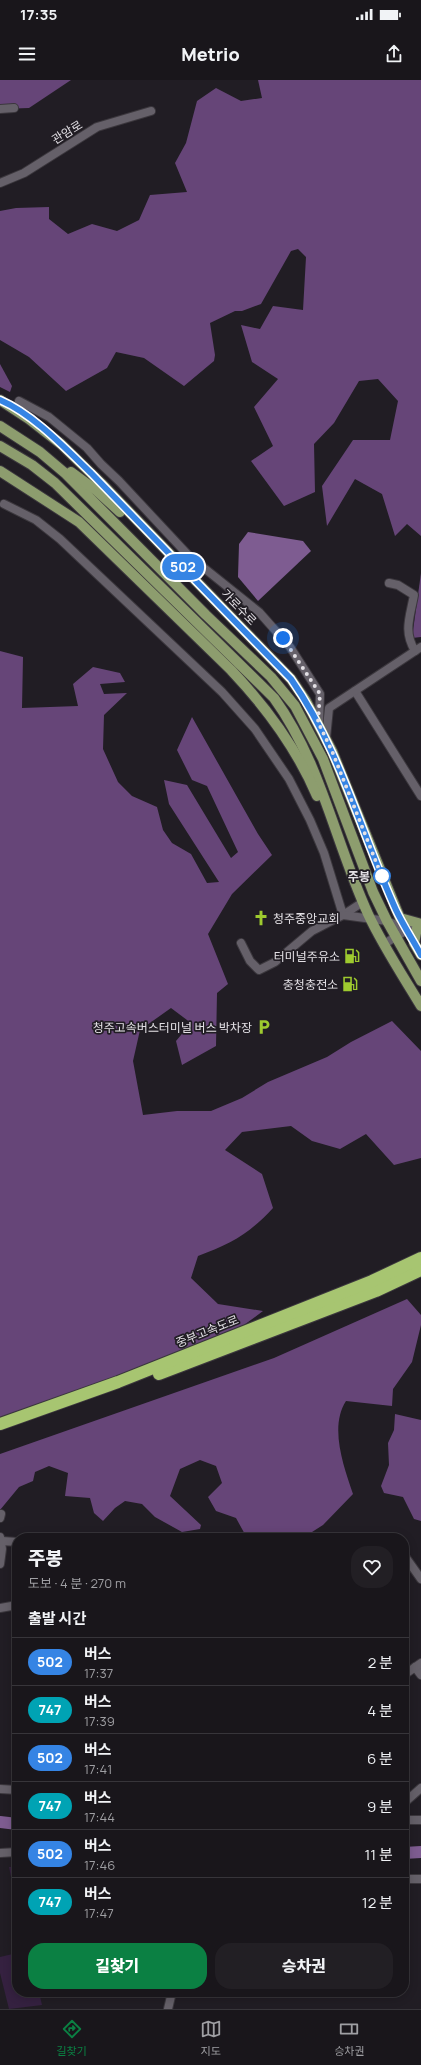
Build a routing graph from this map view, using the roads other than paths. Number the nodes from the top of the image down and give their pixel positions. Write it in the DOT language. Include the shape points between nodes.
graph roads {
  1 [pos="14,108"];
  2 [pos="0,109"];
  3 [pos="151,111"];
  4 [pos="0,183"];
  5 [pos="0,400"];
  6 [pos="19,401"];
  7 [pos="0,426"];
  8 [pos="0,446"];
  9 [pos="40,452"];
  10 [pos="0,471"];
  11 [pos="4,504"];
  12 [pos="169,554"];
  13 [pos="389,583"];
  14 [pos="418,649"];
  15 [pos="355,691"];
  16 [pos="318,722"];
  17 [pos="326,738"];
  18 [pos="421,796"];
  19 [pos="344,853"];
  20 [pos="363,902"];
  21 [pos="343,915"];
  22 [pos="370,918"];
  23 [pos="400,918"];
  24 [pos="387,921"];
  25 [pos="419,922"];
  26 [pos="407,930"];
  27 [pos="396,937"];
  28 [pos="241,943"];
  29 [pos="414,943"];
  30 [pos="384,944"];
  31 [pos="421,955"];
  32 [pos="421,981"];
  33 [pos="421,1006"];
  34 [pos="421,1258"];
  35 [pos="421,1270"];
  36 [pos="0,1424"];
  37 [pos="0,1433"];
  38 [pos="1,1539"];
  39 [pos="12,1541"];
  40 [pos="409,1562"];
  41 [pos="0,1564"];
  42 [pos="421,1579"];
  43 [pos="12,1604"];
  44 [pos="1,1605"];
  45 [pos="418,1665"];
  46 [pos="409,1671"];
  47 [pos="421,1675"];
  48 [pos="421,1788"];
  49 [pos="0,1789"];
  50 [pos="12,1790"];
  51 [pos="409,1799"];
  52 [pos="409,1820"];
  53 [pos="421,1820"];
  54 [pos="12,1852"];
  55 [pos="0,1853"];
  56 [pos="409,1879"];
  57 [pos="421,1879"];
  58 [pos="171,1997"];
  59 [pos="168,2009"];
  1 -- 2 [label="street"];
  3 -- 4 [label="street, 관암로" via="97,127 24,173"];
  5 -- 12 [label="main road, 가로수로" via="29,418 61,444"];
  6 -- 16 [label="street" via="49,417 87,448 189,556 260,612 290,648 320,694"];
  7 -- 9 [label="main road"];
  8 -- 19 [label="main road" via="32,465 55,483 274,698 298,734"];
  9 -- 12 [label="main road" via="97,491 148,539"];
  9 -- 24 [label="main road" via="66,474 271,677 295,706 323,759 370,885"];
  10 -- 19 [label="main road" via="84,526 254,694 292,746"];
  11 -- 21 [label="street" via="47,527 75,552 222,692 255,729 289,779 318,838"];
  12 -- 16 [label="main road, 가로수로" via="291,679"];
  13 -- 14 [label="street" via="398,585 414,595 408,632 409,641"];
  14 -- 15 [label="street"];
  15 -- 17 [label="street" via="329,708"];
  15 -- 18 [label="street"];
  16 -- 17 [label="main road, 가로수로"];
  17 -- 23 [label="main road, 가로수로"];
  19 -- 20 [label="main road"];
  20 -- 21 [label="street"];
  20 -- 22 [label="main road"];
  21 -- 22 [label="street"];
  21 -- 28 [label="street" via="312,931 275,962 259,970 250,961"];
  22 -- 24 [label="street"];
  22 -- 30 [label="main road"];
  23 -- 25 [label="main road"];
  23 -- 26 [label="street, 가로수로"];
  24 -- 26 [label="street"];
  24 -- 27 [label="main road"];
  25 -- 26 [label="street"];
  25 -- 29 [label="main road"];
  26 -- 27 [label="street"];
  26 -- 29 [label="street, 가로수로"];
  27 -- 30 [label="street"];
  27 -- 32 [label="main road"];
  29 -- 31 [label="main road, 가로수로"];
  30 -- 33 [label="main road"];
  34 -- 36 [label="highway, 중부고속도로" via="350,1290 118,1382"];
  35 -- 37 [label="highway, 중부고속도로" via="376,1291"];
  38 -- 39 [label="street"];
  38 -- 41 [label="street"];
  40 -- 42 [label="street"];
  43 -- 44 [label="street"];
  45 -- 46 [label="street"];
  45 -- 47 [label="street"];
  48 -- 51 [label="street"];
  49 -- 50 [label="street"];
  52 -- 53 [label="street"];
  54 -- 55 [label="street"];
  56 -- 57 [label="street"];
  58 -- 59 [label="street"];
}
